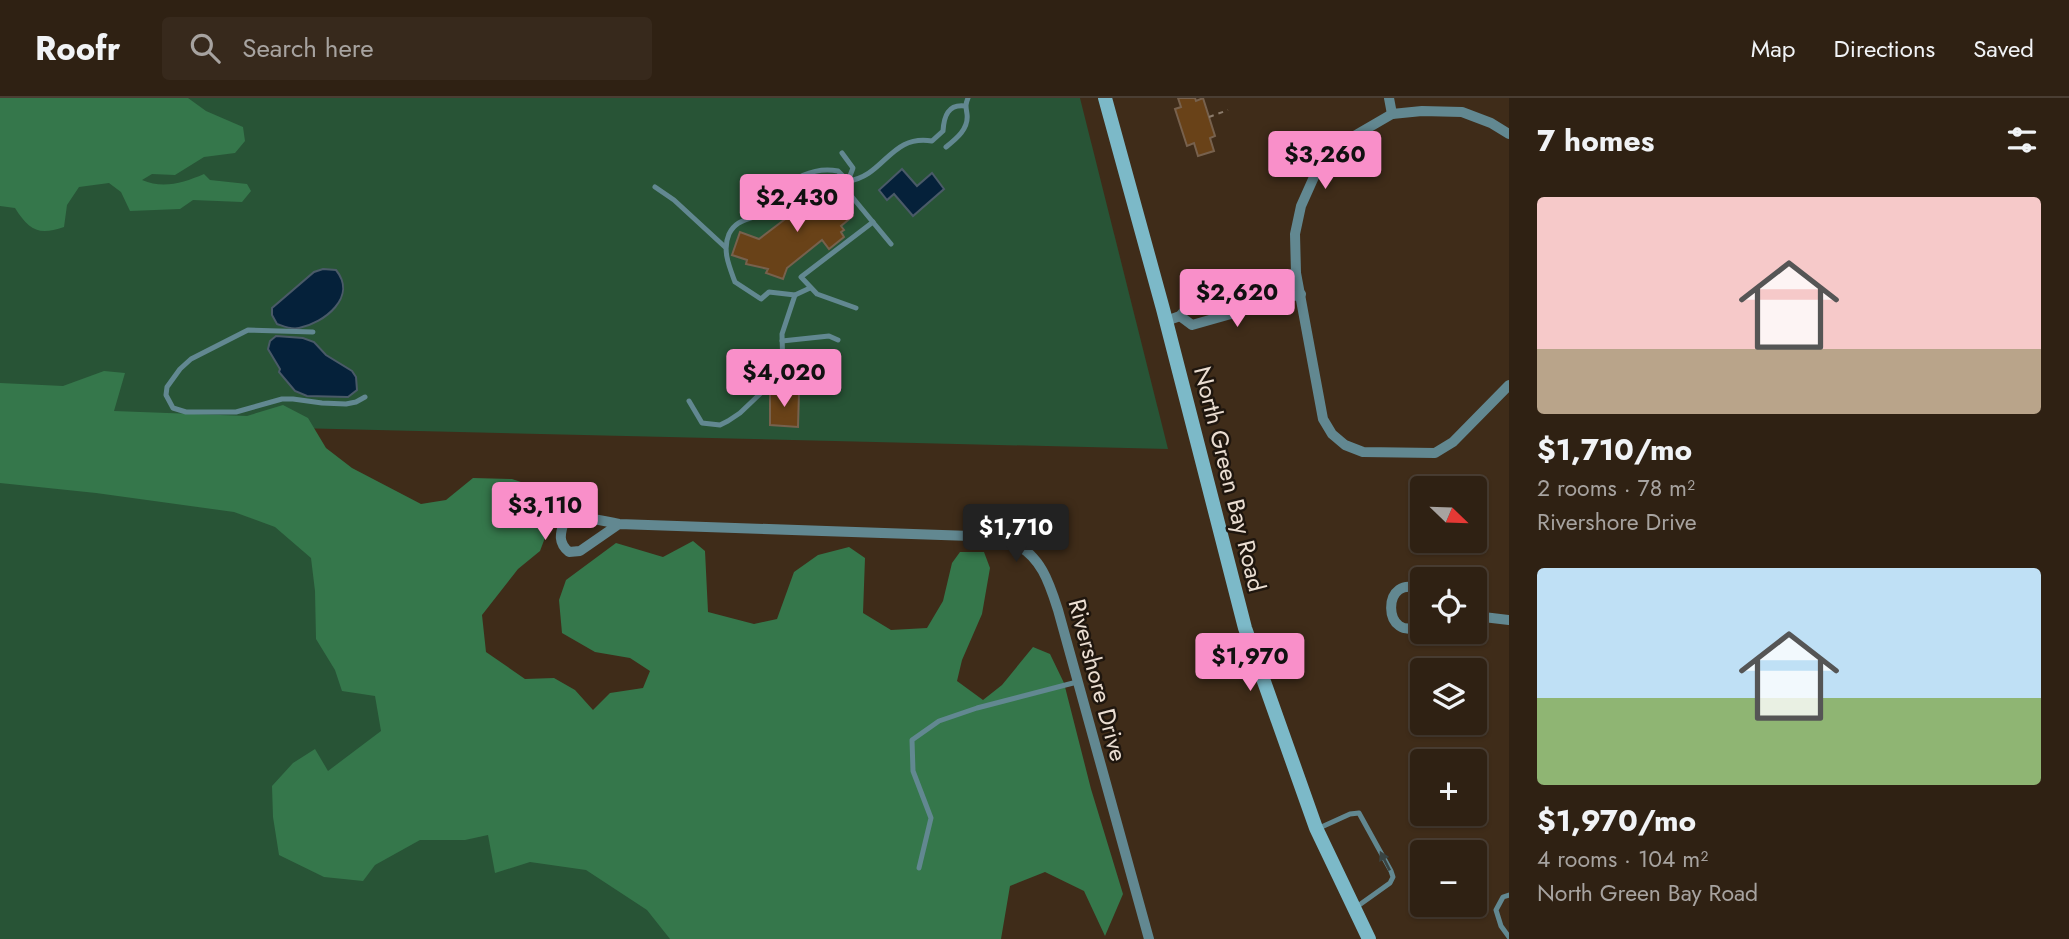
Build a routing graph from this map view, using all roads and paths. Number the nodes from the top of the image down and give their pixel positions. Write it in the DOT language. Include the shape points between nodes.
graph roads {
  1 [pos="968,98"];
  2 [pos="1105,98"];
  3 [pos="1389,98"];
  4 [pos="965,106"];
  5 [pos="1228,110"];
  6 [pos="1392,114"];
  7 [pos="1209,117"];
  8 [pos="1509,134"];
  9 [pos="946,147"];
  10 [pos="842,153"];
  11 [pos="848,181"];
  12 [pos="655,187"];
  13 [pos="873,222"];
  14 [pos="891,244"];
  15 [pos="725,247"];
  16 [pos="1296,273"];
  17 [pos="810,288"];
  18 [pos="1301,294"];
  19 [pos="795,295"];
  20 [pos="856,308"];
  21 [pos="1173,318"];
  22 [pos="313,332"];
  23 [pos="838,340"];
  24 [pos="782,341"];
  25 [pos="1509,385"];
  26 [pos="365,397"];
  27 [pos="689,401"];
  28 [pos="620,524"];
  29 [pos="1410,587"];
  30 [pos="1487,617"];
  31 [pos="1509,620"];
  32 [pos="1410,628"];
  33 [pos="1077,682"];
  34 [pos="1317,829"];
  35 [pos="919,868"];
  36 [pos="1509,895"];
  37 [pos="1355,908"];
  38 [pos="1509,937"];
  39 [pos="1149,939"];
  40 [pos="1369,939"];
  1 -- 4 [label="lane"];
  2 -- 21 [label="street, North Green Bay Road"];
  3 -- 6 [label="street"];
  4 -- 9 [label="lane" via="965,128"];
  4 -- 11 [label="lane" via="950,109 943,131 932,141 907,141 866,175"];
  5 -- 7 [label="path"];
  6 -- 8 [label="street" via="1462,112"];
  6 -- 16 [label="street" via="1349,139 1318,168 1301,205 1295,234"];
  10 -- 11 [label="lane" via="853,168"];
  11 -- 13 [label="lane" via="848,192"];
  11 -- 15 [label="lane" via="829,169 796,179 763,214 739,222"];
  12 -- 15 [label="lane"];
  13 -- 14 [label="lane"];
  13 -- 17 [label="lane" via="801,277"];
  15 -- 19 [label="lane" via="734,282 741,288 761,299 769,292"];
  16 -- 18 [label="street"];
  16 -- 21 [label="street" via="1188,306"];
  17 -- 19 [label="lane"];
  17 -- 20 [label="lane"];
  18 -- 21 [label="street" via="1192,325"];
  18 -- 25 [label="street" via="1323,419 1345,445 1363,452 1435,453 1453,442"];
  19 -- 24 [label="lane"];
  21 -- 34 [label="street, North Green Bay Road" via="1245,628"];
  22 -- 26 [label="lane" via="248,330 239,334 180,369 167,387 168,403 177,411 223,413 282,399 346,404"];
  23 -- 24 [label="lane" via="830,336"];
  24 -- 27 [label="lane" via="783,372 728,421 702,423"];
  28 -- 28 [label="street, Rivershore Drive" via="592,518 564,522 563,547 580,551"];
  28 -- 33 [label="street, Rivershore Drive" via="971,536 1014,544 1033,556 1049,581"];
  29 -- 32 [label="street" via="1399,590 1390,607 1399,625"];
  30 -- 31 [label="street"];
  33 -- 35 [label="lane" via="977,708 939,722 912,740 913,771 931,818"];
  33 -- 39 [label="street, Rivershore Drive"];
  34 -- 37 [label="street, North Green Bay Road"];
  37 -- 34 [label="lane, one-way" via="1390,883 1391,871 1359,813"];
  36 -- 38 [label="lane" via="1496,910"];
  37 -- 40 [label="street, North Green Bay Road"];
}
